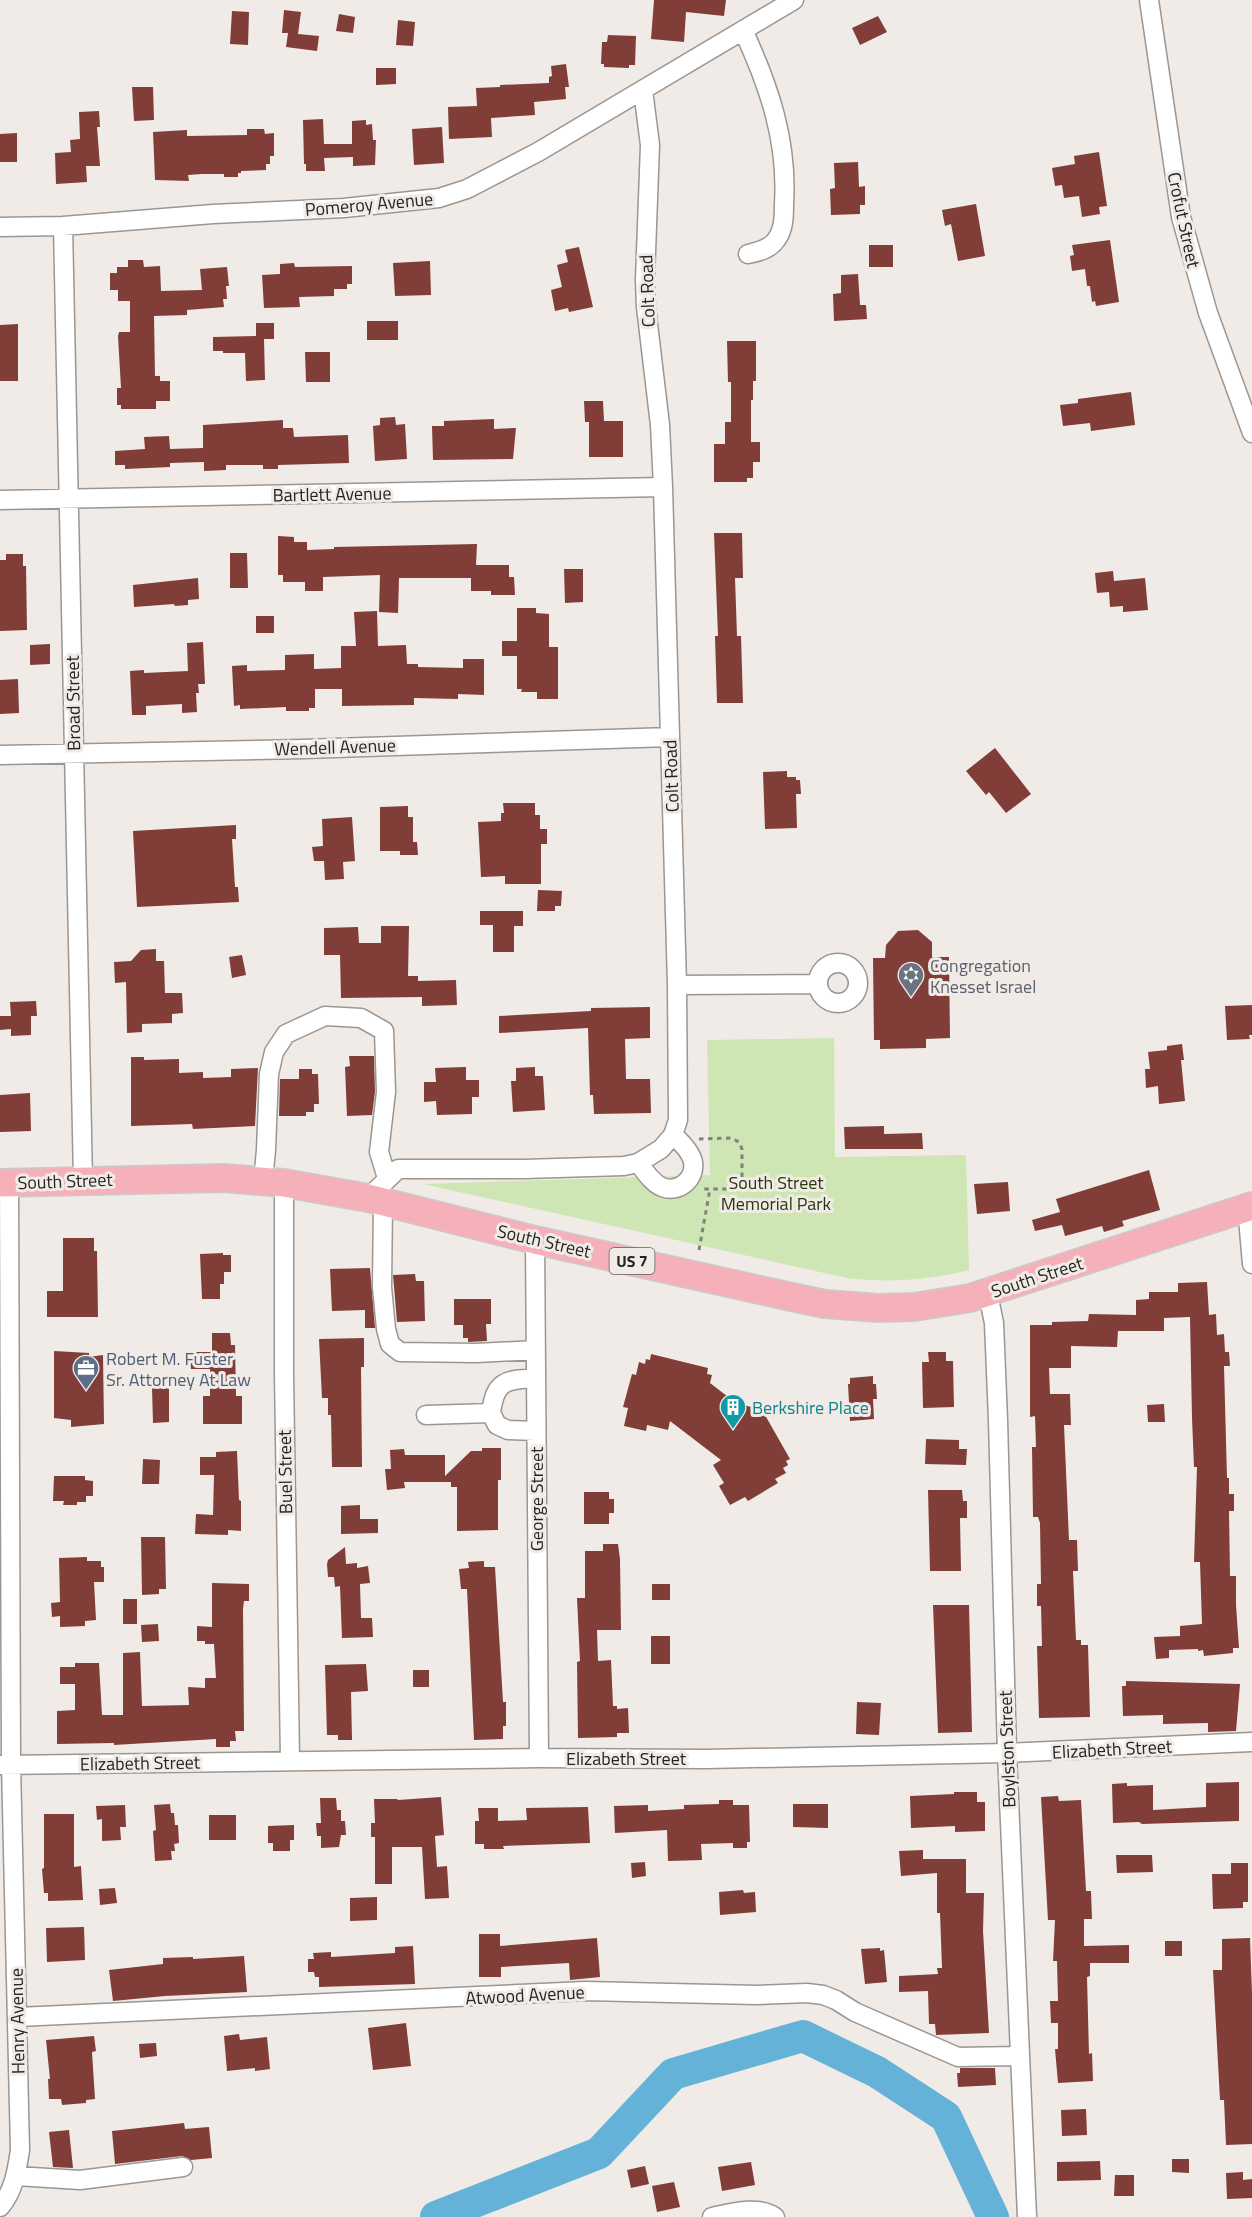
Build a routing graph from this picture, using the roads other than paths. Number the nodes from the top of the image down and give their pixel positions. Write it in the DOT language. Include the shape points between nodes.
graph roads {
  1 [pos="794,0"];
  2 [pos="1149,0"];
  3 [pos="743,30"];
  4 [pos="643,90"];
  5 [pos="63,226"];
  6 [pos="0,227"];
  7 [pos="748,254"];
  8 [pos="1252,433"];
  9 [pos="663,487"];
  10 [pos="69,498"];
  11 [pos="0,500"];
  12 [pos="670,737"];
  13 [pos="74,754"];
  14 [pos="0,755"];
  15 [pos="818,984"];
  16 [pos="677,985"];
  17 [pos="677,1139"];
  18 [pos="638,1163"];
  19 [pos="83,1180"];
  20 [pos="273,1182"];
  21 [pos="4,1183"];
  22 [pos="379,1192"];
  23 [pos="1250,1206"];
  24 [pos="535,1240"];
  25 [pos="1252,1264"];
  26 [pos="988,1294"];
  27 [pos="536,1350"];
  28 [pos="536,1377"];
  29 [pos="491,1413"];
  30 [pos="426,1415"];
  31 [pos="536,1431"];
  32 [pos="1252,1742"];
  33 [pos="1007,1753"];
  34 [pos="539,1758"];
  35 [pos="290,1760"];
  36 [pos="6,1765"];
  37 [pos="18,2017"];
  38 [pos="1019,2056"];
  39 [pos="183,2167"];
  40 [pos="16,2176"];
  41 [pos="0,2207"];
  42 [pos="1027,2211"];
  43 [pos="712,2217"];
  44 [pos="775,2217"];
  1 -- 3 [label="street, Pomeroy Avenue"];
  2 -- 8 [label="street, Crofut Street" via="1181,217 1208,313"];
  3 -- 4 [label="street, Pomeroy Avenue"];
  3 -- 7 [label="street" via="773,103 784,159 779,236 772,245"];
  4 -- 5 [label="street, Pomeroy Avenue" via="498,174 439,198"];
  4 -- 9 [label="street, Colt Road" via="650,145 646,307"];
  5 -- 6 [label="street, Pomeroy Avenue"];
  5 -- 10 [label="street, Broad Street"];
  9 -- 10 [label="street, Bartlett Avenue"];
  9 -- 12 [label="street, Colt Road"];
  10 -- 11 [label="street, Bartlett Avenue"];
  10 -- 13 [label="street, Broad Street"];
  12 -- 13 [label="street, Wendell Avenue"];
  12 -- 16 [label="street, Colt Road"];
  13 -- 14 [label="street, Wendell Avenue"];
  13 -- 19 [label="street, Broad Street"];
  15 -- 16 [label="street"];
  16 -- 17 [label="street, Colt Road"];
  17 -- 18 [label="street"];
  17 -- 18 [label="street" via="693,1163 685,1184 663,1188"];
  18 -- 22 [label="street" via="589,1168 398,1169"];
  19 -- 20 [label="highway, South Street / US 7" via="224,1178"];
  19 -- 21 [label="highway, South Street / US 7"];
  20 -- 22 [label="highway, South Street / US 7"];
  20 -- 22 [label="street, Buel Street" via="266,1150 269,1074 274,1052 286,1034 325,1016 361,1018 384,1031 386,1092"];
  20 -- 35 [label="street, Buel Street" via="284,1374"];
  21 -- 36 [label="street, Henry Avenue"];
  22 -- 24 [label="highway, South Street / US 7"];
  22 -- 27 [label="street" via="382,1287 390,1344 400,1352"];
  23 -- 25 [label="street"];
  23 -- 26 [label="highway, South Street / US 7"];
  24 -- 26 [label="highway, South Street / US 7" via="825,1304 914,1306"];
  24 -- 27 [label="street, George Street"];
  26 -- 33 [label="street, Boylston Street" via="994,1323"];
  27 -- 28 [label="street, George Street"];
  28 -- 29 [label="street" via="512,1379 500,1385"];
  28 -- 31 [label="street, George Street"];
  29 -- 30 [label="street"];
  29 -- 31 [label="street" via="497,1425 508,1430"];
  31 -- 34 [label="street, George Street"];
  32 -- 33 [label="street, Elizabeth Street"];
  33 -- 34 [label="street, Elizabeth Street"];
  33 -- 38 [label="street, Boylston Street"];
  34 -- 35 [label="street, Elizabeth Street"];
  35 -- 36 [label="street, Elizabeth Street"];
  36 -- 37 [label="street, Henry Avenue"];
  37 -- 38 [label="street, Atwood Avenue" via="585,1991 807,1994 836,2000 958,2057"];
  37 -- 40 [label="street, Henry Avenue" via="20,2150"];
  38 -- 42 [label="street, Boylston Street"];
  39 -- 40 [label="street" via="80,2180"];
  40 -- 41 [label="street, Henry Avenue"];
  43 -- 44 [label="street" via="757,2211"];
}
